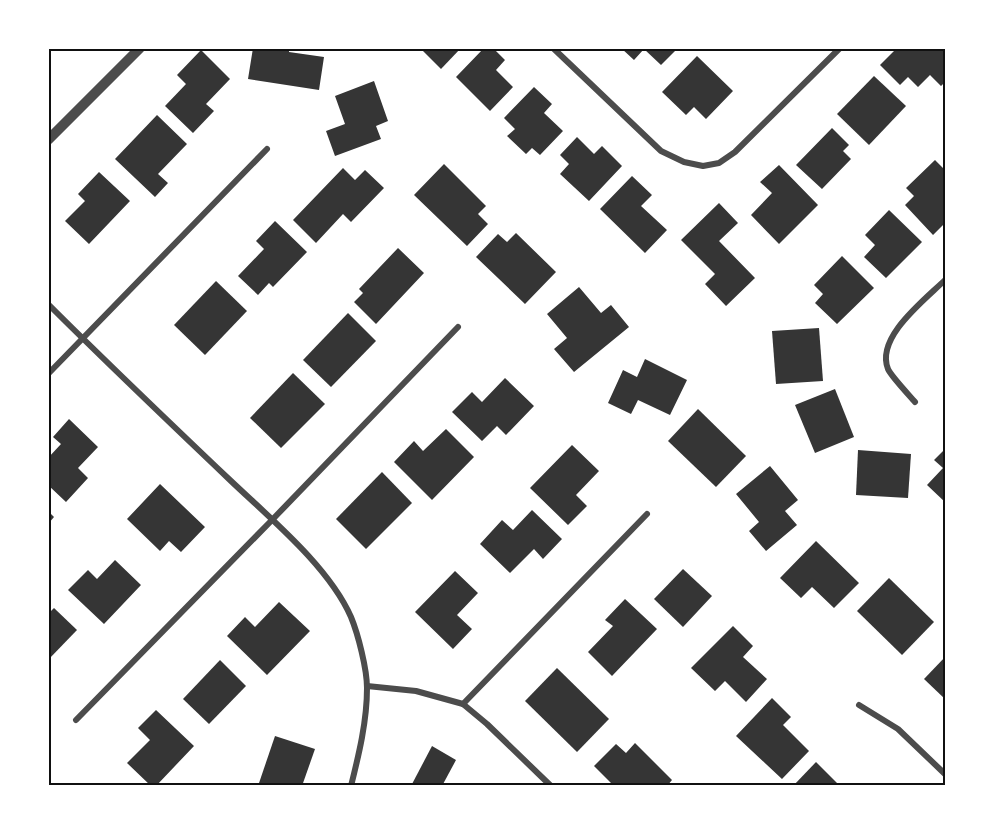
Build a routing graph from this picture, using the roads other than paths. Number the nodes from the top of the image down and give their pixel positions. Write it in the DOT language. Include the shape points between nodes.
graph roads {
  1 [pos="140,48"];
  2 [pos="554,48"];
  3 [pos="840,48"];
  4 [pos="48,140"];
  5 [pos="267,149"];
  6 [pos="946,279"];
  7 [pos="48,304"];
  8 [pos="458,327"];
  9 [pos="82,339"];
  10 [pos="48,374"];
  11 [pos="915,402"];
  12 [pos="647,514"];
  13 [pos="272,520"];
  14 [pos="367,686"];
  15 [pos="463,704"];
  16 [pos="859,705"];
  17 [pos="76,720"];
  18 [pos="946,775"];
  19 [pos="351,786"];
  20 [pos="551,786"];
  1 -- 4 [label="street"];
  2 -- 3 [label="street" via="661,151 703,166 719,163 735,152"];
  5 -- 9 [label="street"];
  6 -- 11 [label="street" via="902,322 886,355 888,370"];
  7 -- 9 [label="street"];
  8 -- 13 [label="street"];
  9 -- 10 [label="street"];
  9 -- 13 [label="street"];
  12 -- 15 [label="street"];
  13 -- 14 [label="street" via="336,589 351,618"];
  13 -- 17 [label="street"];
  14 -- 15 [label="street" via="416,691"];
  14 -- 19 [label="street" via="363,734"];
  15 -- 20 [label="street"];
  16 -- 18 [label="street" via="898,729"];
}
